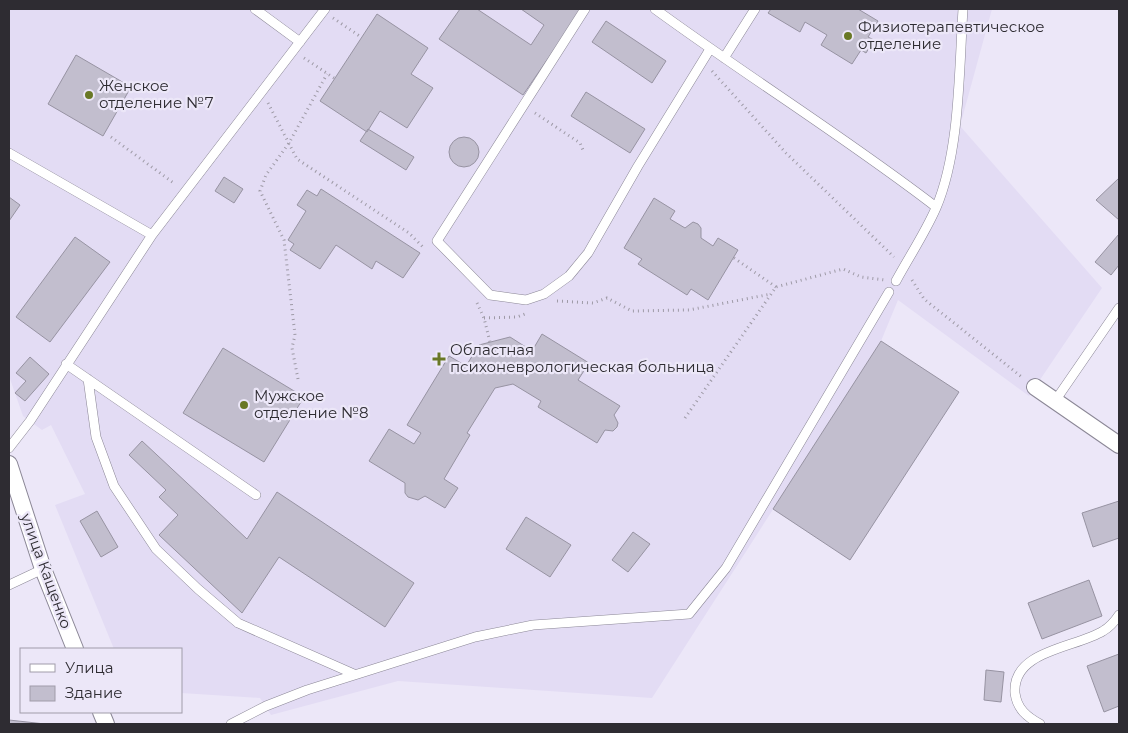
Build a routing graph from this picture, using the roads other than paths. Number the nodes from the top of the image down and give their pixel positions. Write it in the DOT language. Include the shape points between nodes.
graph roads {
  1 [pos="256,9"];
  2 [pos="585,9"];
  3 [pos="655,9"];
  4 [pos="755,9"];
  5 [pos="963,9"];
  6 [pos="323,10"];
  7 [pos="300,42"];
  8 [pos="710,49"];
  9 [pos="724,58"];
  10 [pos="9,153"];
  11 [pos="936,207"];
  12 [pos="152,235"];
  13 [pos="896,281"];
  14 [pos="889,292"];
  15 [pos="1119,308"];
  16 [pos="66,364"];
  17 [pos="88,379"];
  18 [pos="1035,387"];
  19 [pos="1055,401"];
  20 [pos="1119,446"];
  21 [pos="9,448"];
  22 [pos="9,464"];
  23 [pos="256,495"];
  24 [pos="43,570"];
  25 [pos="9,585"];
  26 [pos="1119,615"];
  27 [pos="75,648"];
  28 [pos="354,674"];
  29 [pos="231,724"];
  30 [pos="1040,724"];
  1 -- 7 [label="lane"];
  2 -- 8 [label="lane" via="437,241 490,295 526,300 544,294 569,276 588,253"];
  3 -- 8 [label="lane"];
  4 -- 9 [label="lane"];
  5 -- 11 [label="lane" via="956,118 947,172"];
  6 -- 7 [label="lane"];
  7 -- 12 [label="lane"];
  8 -- 9 [label="lane"];
  9 -- 11 [label="lane" via="887,169"];
  10 -- 12 [label="lane"];
  11 -- 13 [label="lane"];
  12 -- 16 [label="lane"];
  14 -- 28 [label="lane" via="726,568 690,614 533,625 475,637"];
  15 -- 19 [label="lane"];
  16 -- 17 [label="lane"];
  16 -- 21 [label="lane"];
  17 -- 23 [label="lane"];
  17 -- 28 [label="lane" via="96,437 114,486 156,549 238,622"];
  18 -- 19 [label="street"];
  19 -- 20 [label="street"];
  22 -- 24 [label="street, улица Кащенко"];
  24 -- 25 [label="lane"];
  24 -- 27 [label="street, улица Кащенко"];
  26 -- 30 [label="lane" via="1104,631 1038,656 1020,672 1015,688 1016,699 1021,710"];
  28 -- 29 [label="lane" via="266,706"];
}
